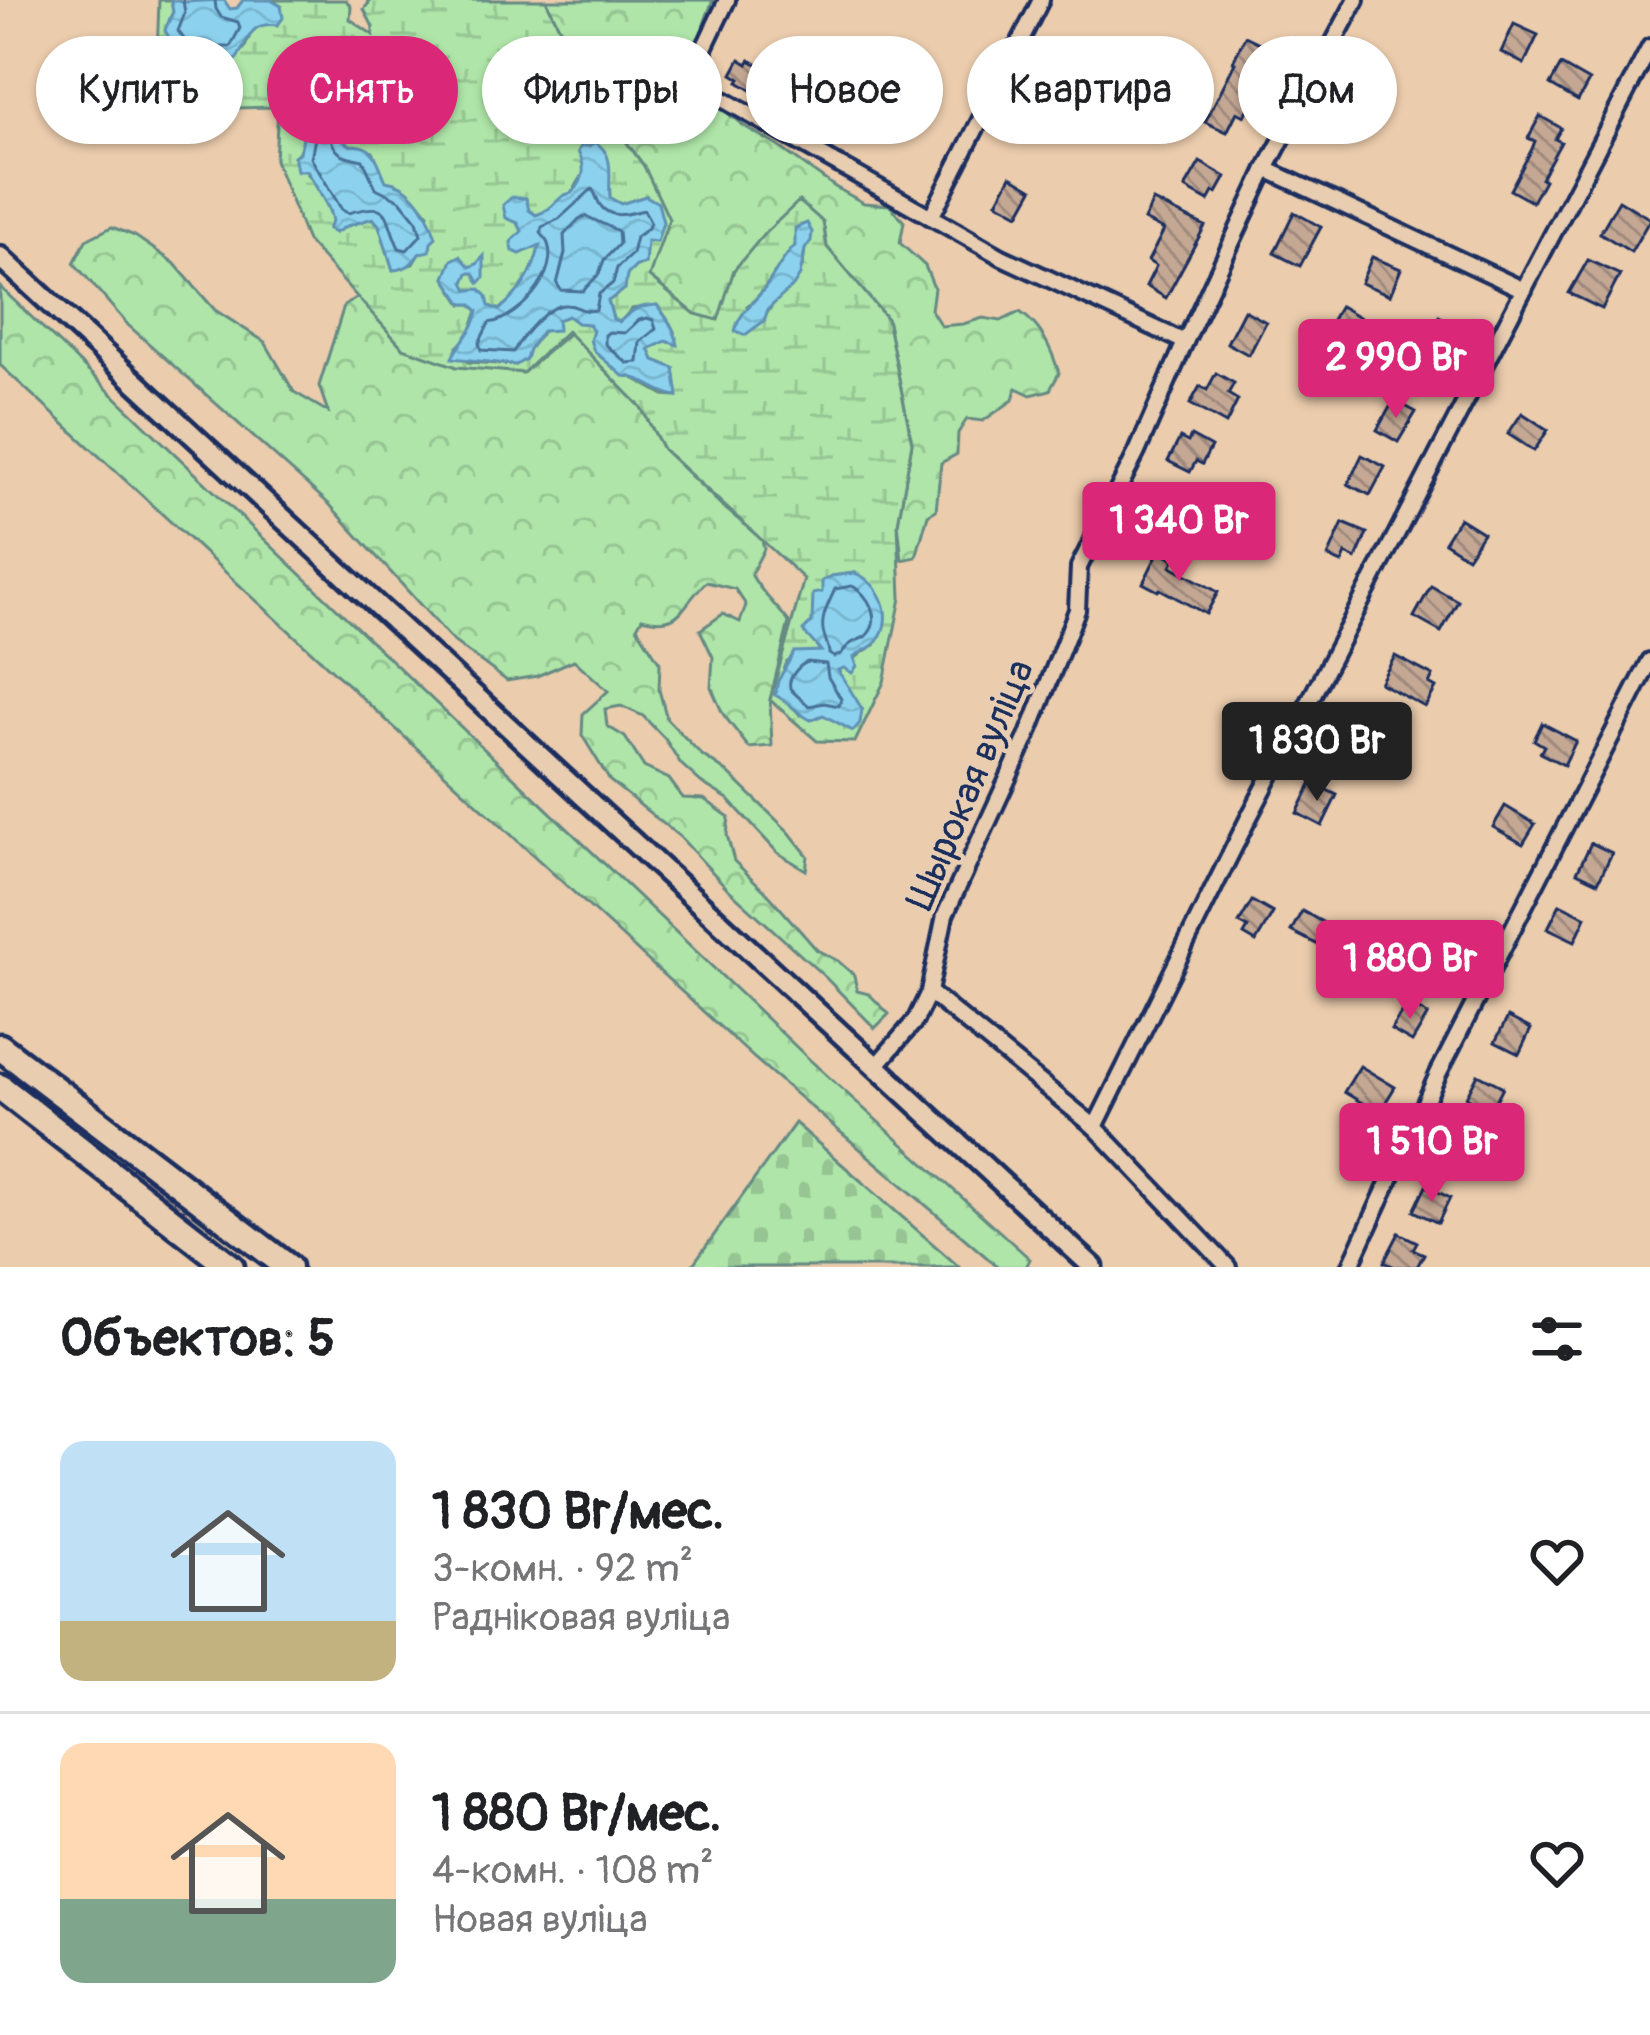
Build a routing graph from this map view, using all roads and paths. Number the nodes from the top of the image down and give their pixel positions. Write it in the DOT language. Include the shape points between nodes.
graph roads {
  1 [pos="728,0"];
  2 [pos="1041,0"];
  3 [pos="1356,0"];
  4 [pos="1650,47"];
  5 [pos="1266,169"];
  6 [pos="931,217"];
  7 [pos="0,257"];
  8 [pos="1524,290"];
  9 [pos="1184,342"];
  10 [pos="1650,661"];
  11 [pos="929,992"];
  12 [pos="0,1047"];
  13 [pos="876,1066"];
  14 [pos="0,1087"];
  15 [pos="1095,1127"];
  16 [pos="231,1267"];
  17 [pos="288,1267"];
  18 [pos="1093,1267"];
  19 [pos="1228,1267"];
  20 [pos="1350,1267"];
  1 -- 6 [label="street" via="704,48 703,79 716,96"];
  2 -- 6 [label="street"];
  3 -- 5 [label="street, Шырокая вуліца"];
  4 -- 8 [label="street"];
  5 -- 8 [label="street"];
  5 -- 9 [label="street, Шырокая вуліца"];
  6 -- 9 [label="street"];
  7 -- 13 [label="main road"];
  8 -- 15 [label="street"];
  9 -- 11 [label="street, Шырокая вуліца" via="1079,567 1077,610 945,915"];
  10 -- 20 [label="street" via="1439,1072"];
  11 -- 13 [label="street, Шырокая вуліца"];
  11 -- 15 [label="street"];
  12 -- 17 [label="highway"];
  13 -- 18 [label="main road"];
  14 -- 16 [label="highway"];
  15 -- 19 [label="street"];
}
